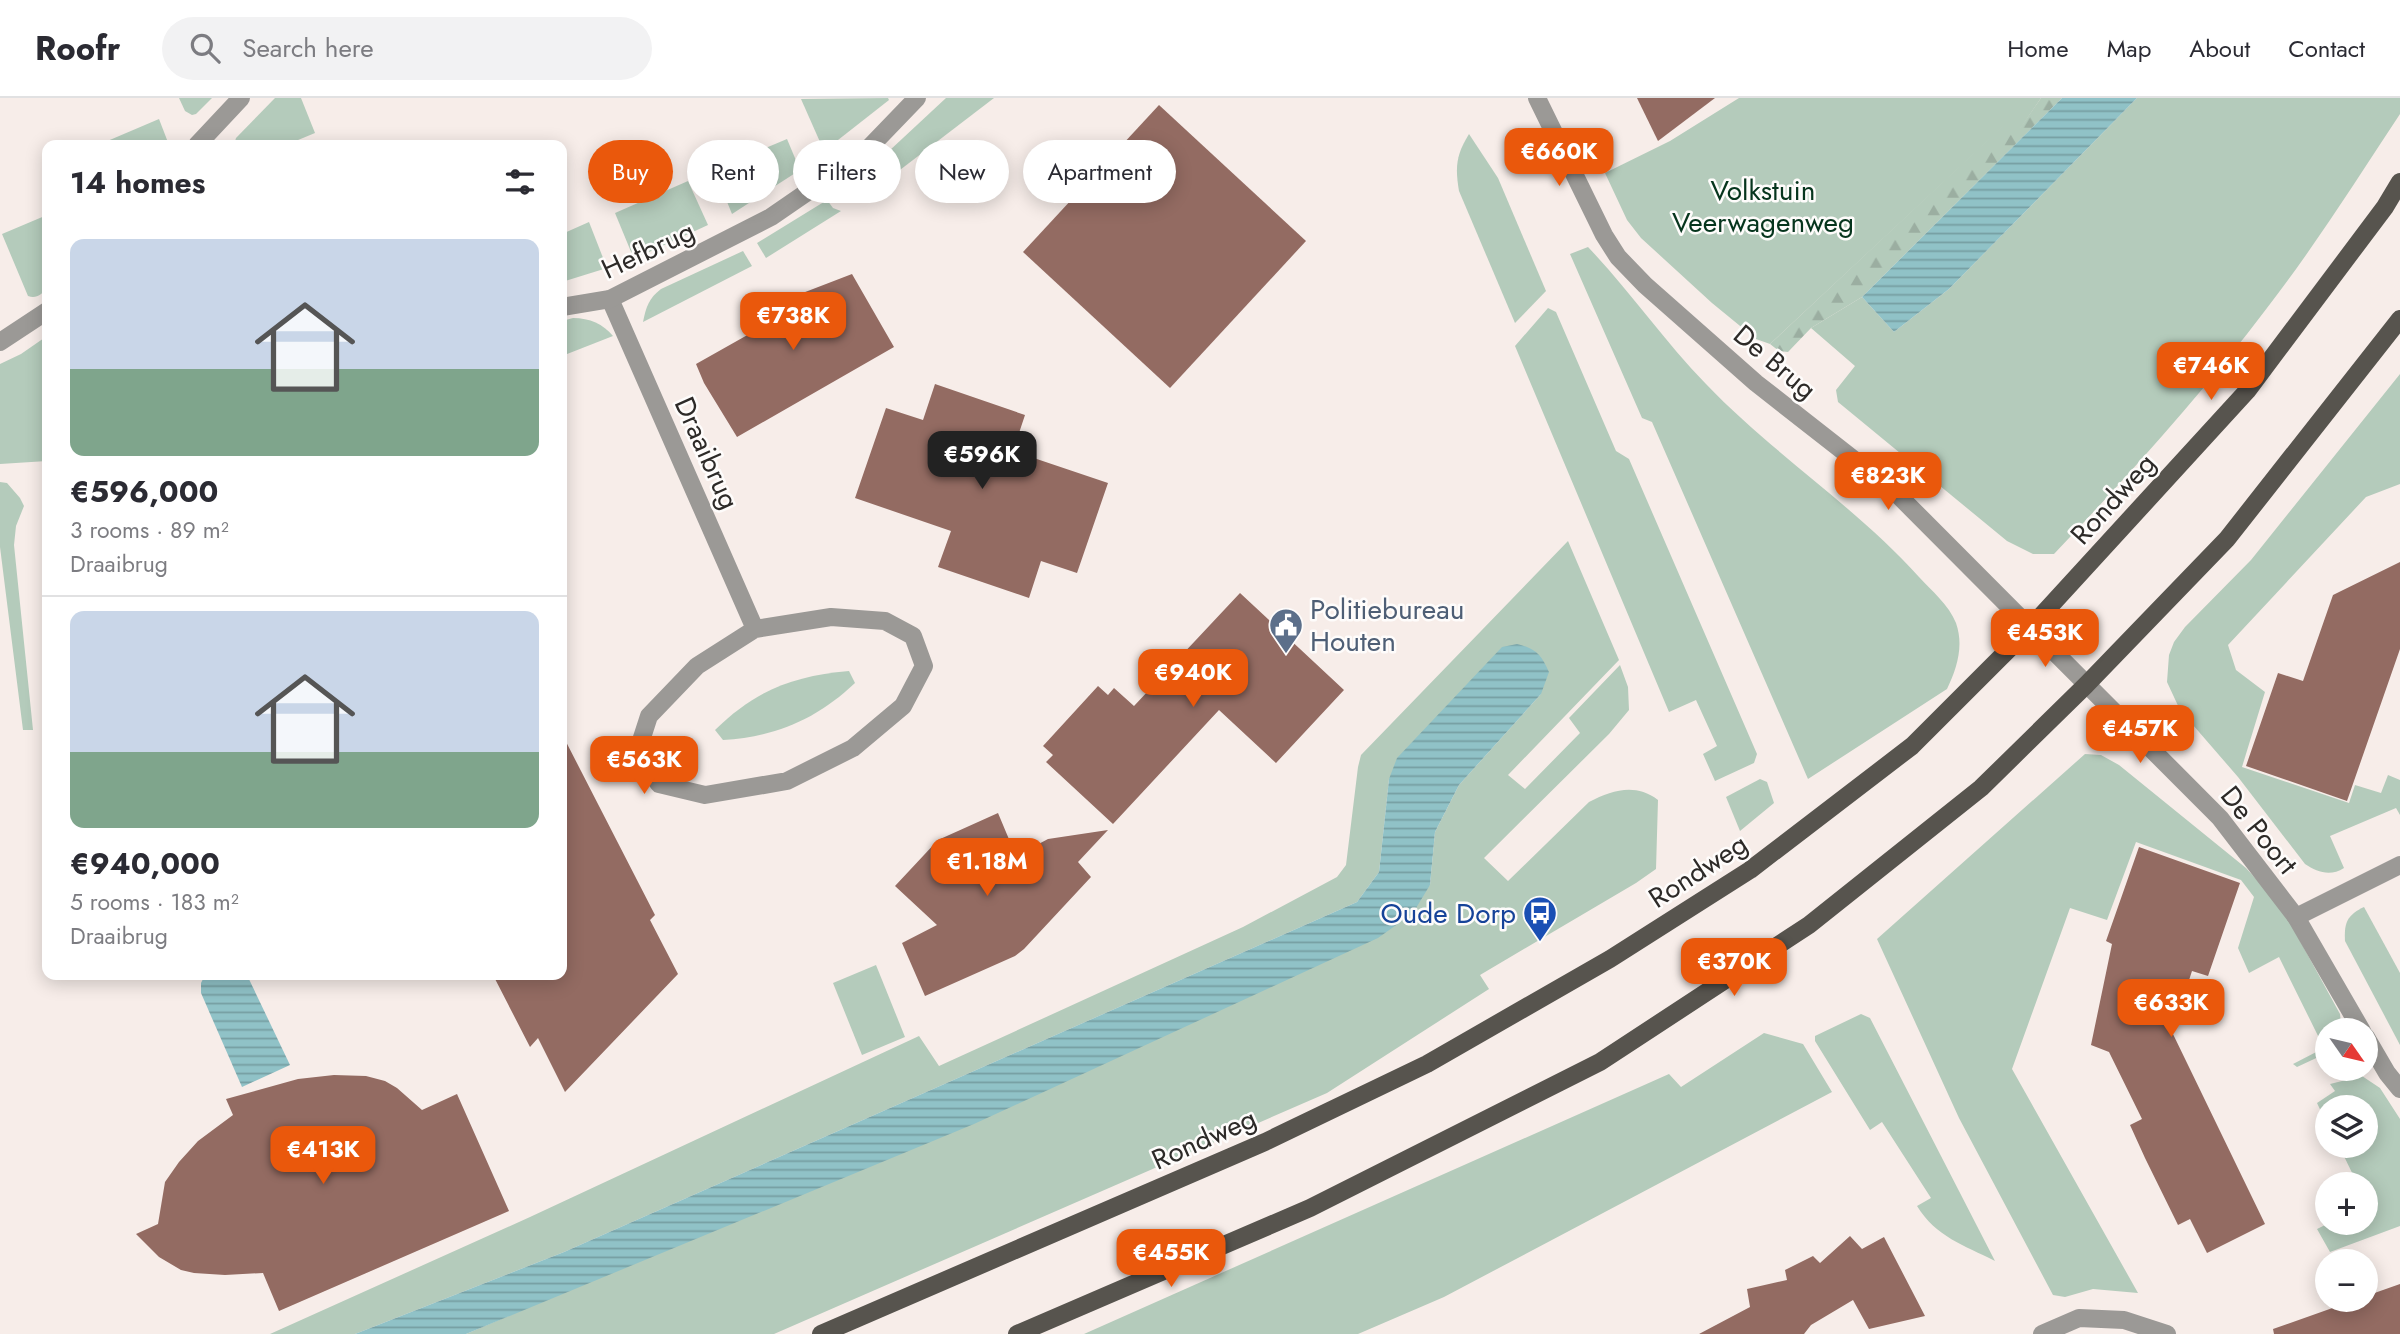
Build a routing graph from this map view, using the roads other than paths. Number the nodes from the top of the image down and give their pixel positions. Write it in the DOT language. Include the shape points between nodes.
graph roads {
  1 [pos="241,98"];
  2 [pos="917,98"];
  3 [pos="1537,98"];
  4 [pos="202,140"];
  5 [pos="2400,182"];
  6 [pos="610,299"];
  7 [pos="567,306"];
  8 [pos="42,314"];
  9 [pos="2400,319"];
  10 [pos="0,342"];
  11 [pos="2031,627"];
  12 [pos="755,629"];
  13 [pos="2086,685"];
  14 [pos="2400,865"];
  15 [pos="2296,918"];
  16 [pos="2354,1018"];
  17 [pos="2378,1058"];
  18 [pos="2400,1089"];
  19 [pos="821,1334"];
  20 [pos="1017,1334"];
  21 [pos="2042,1334"];
  22 [pos="2167,1334"];
  1 -- 4 [label="street"];
  2 -- 6 [label="street, Hefbrug" via="864,153 820,186 727,241"];
  3 -- 11 [label="street, De Brug" via="1618,257 1756,383 1894,491"];
  5 -- 11 [label="main road, Rondweg" via="2247,391"];
  6 -- 7 [label="street, Hefbrug"];
  6 -- 12 [label="street, Draaibrug"];
  8 -- 10 [label="street"];
  9 -- 13 [label="main road" via="2227,539"];
  11 -- 13 [label="street, De Brug"];
  11 -- 19 [label="main road, Rondweg" via="1913,746 1750,870 1598,966 1427,1064 1277,1136"];
  12 -- 12 [label="street" via="697,666 649,716 637,753 659,784 705,795 788,780 853,748 903,706 924,666 913,636 885,621 831,617"];
  13 -- 15 [label="street, De Poort" via="2220,818"];
  13 -- 20 [label="main road" via="1981,788 1809,925 1600,1062 1310,1208"];
  14 -- 15 [label="street"];
  15 -- 16 [label="street, De Poort"];
  17 -- 18 [label="street"];
  21 -- 22 [label="street" via="2078,1318 2124,1320"];
}
